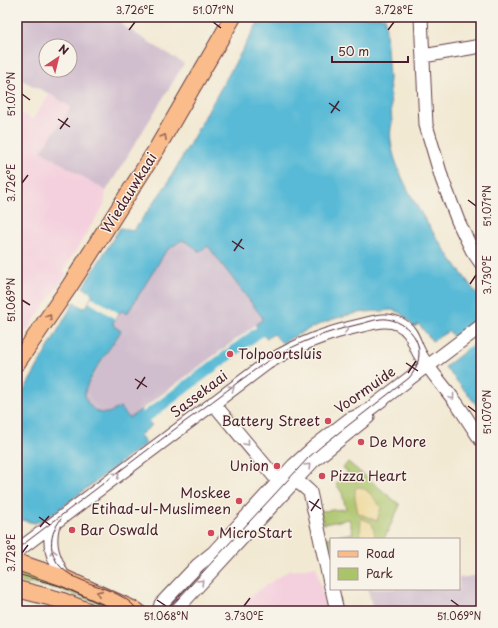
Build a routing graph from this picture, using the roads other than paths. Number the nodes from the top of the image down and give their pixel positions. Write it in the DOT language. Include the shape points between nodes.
graph roads {
  1 [pos="233,17"];
  2 [pos="421,17"];
  3 [pos="481,46"];
  4 [pos="422,56"];
  5 [pos="477,248"];
  6 [pos="481,263"];
  7 [pos="481,326"];
  8 [pos="17,363"];
  9 [pos="430,364"];
  10 [pos="213,403"];
  11 [pos="481,440"];
  12 [pos="287,484"];
  13 [pos="53,524"];
  14 [pos="17,551"];
  15 [pos="17,562"];
  16 [pos="64,578"];
  17 [pos="330,583"];
  18 [pos="17,589"];
  19 [pos="332,590"];
  20 [pos="88,611"];
  21 [pos="136,611"];
  22 [pos="159,611"];
  23 [pos="175,611"];
  24 [pos="337,611"];
  8 -- 1 [label="main road, Wiedauwkaai, one-way" via="69,287 156,150"];
  2 -- 4 [label="street"];
  3 -- 4 [label="street"];
  4 -- 5 [label="street" via="426,125 458,221"];
  5 -- 6 [label="street"];
  7 -- 9 [label="street, Voormuide"];
  10 -- 9 [label="street, Sassekaai, one-way" via="267,363 302,344 337,331 379,321 400,324 408,330 421,356"];
  9 -- 11 [label="street, Sassekaai, one-way"];
  9 -- 12 [label="street, Voormuide" via="424,373"];
  10 -- 12 [label="street, one-way"];
  13 -- 10 [label="street, Sassekaai, one-way"];
  12 -- 17 [label="street" via="302,485 310,492"];
  12 -- 22 [label="street, Voormuide" via="198,565 161,604"];
  23 -- 12 [label="street, Voormuide, one-way"];
  13 -- 14 [label="street, Sassekaai"];
  16 -- 13 [label="street, one-way" via="51,551"];
  15 -- 16 [label="main road"];
  21 -- 16 [label="main road, one-way"];
  18 -- 20 [label="main road" via="60,600"];
  19 -- 24 [label="street"];
}
